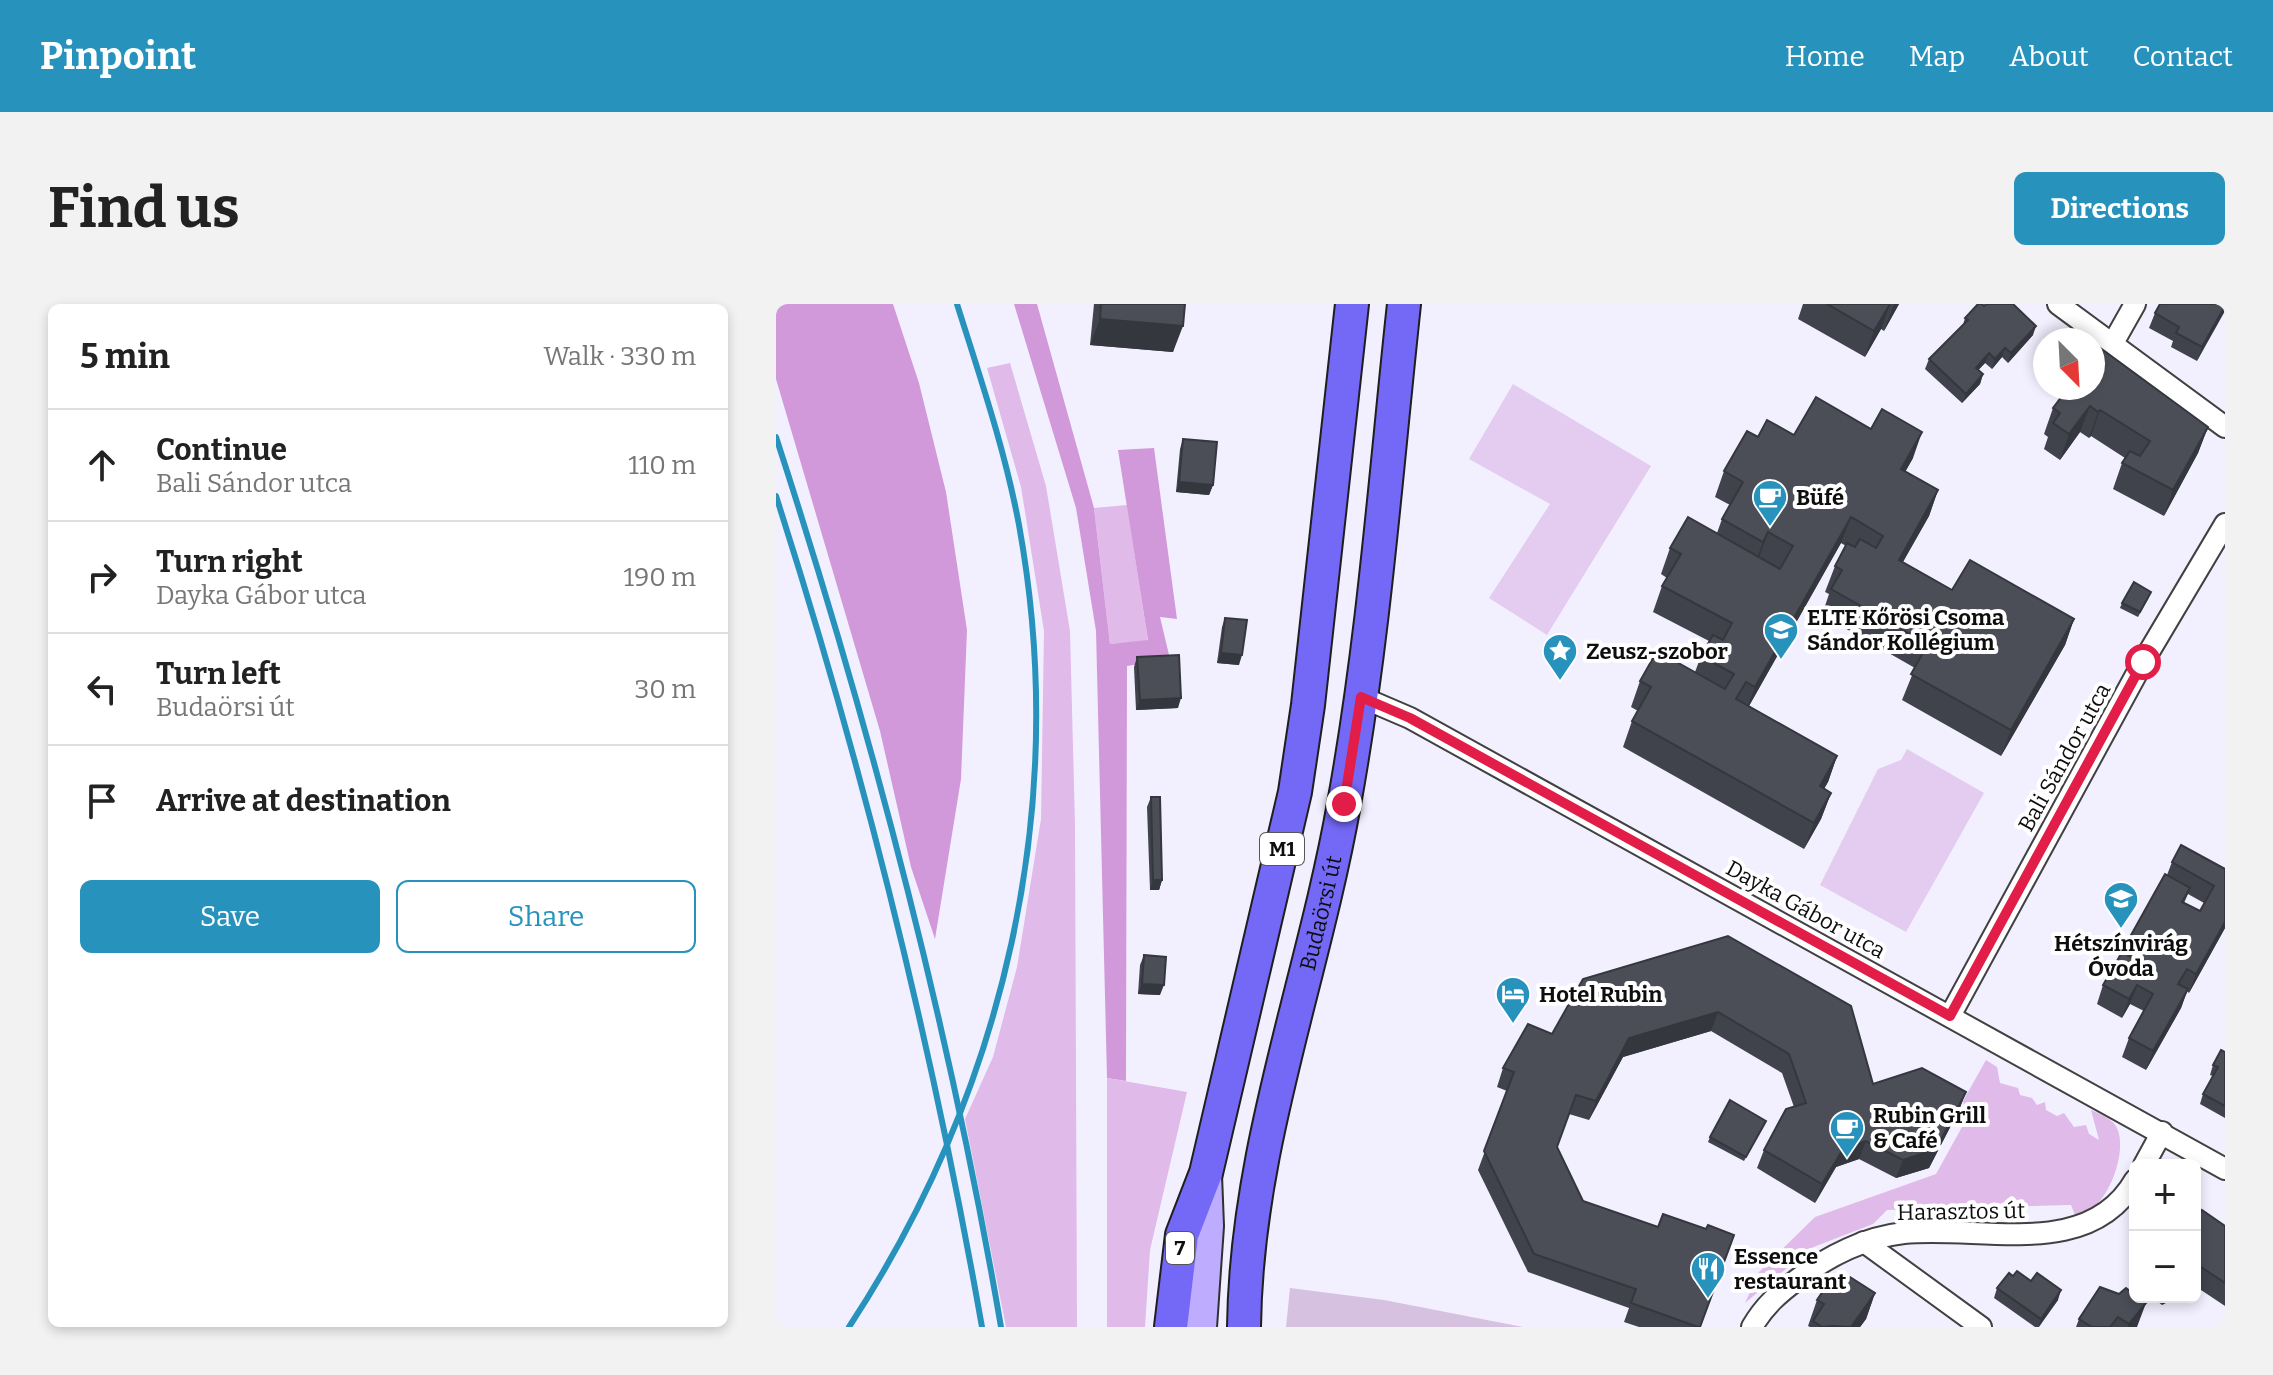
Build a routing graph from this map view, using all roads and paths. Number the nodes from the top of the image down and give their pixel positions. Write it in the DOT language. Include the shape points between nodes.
graph roads {
  1 [pos="1352,304"];
  2 [pos="1404,304"];
  3 [pos="2058,304"];
  4 [pos="2135,304"];
  5 [pos="2113,343"];
  6 [pos="2225,427"];
  7 [pos="2225,524"];
  8 [pos="1361,697"];
  9 [pos="1950,1016"];
  10 [pos="2162,1132"];
  11 [pos="2147,1159"];
  12 [pos="2225,1169"];
  13 [pos="1206,1173"];
  14 [pos="2129,1188"];
  15 [pos="1864,1242"];
  16 [pos="1171,1327"];
  17 [pos="1201,1327"];
  18 [pos="1244,1327"];
  19 [pos="1752,1327"];
  20 [pos="1981,1327"];
  1 -- 13 [label="main road, M1" via="1295,792"];
  2 -- 8 [label="main road, Budaörsi út / M1"];
  3 -- 5 [label="street"];
  4 -- 5 [label="street"];
  5 -- 6 [label="street"];
  7 -- 9 [label="street, Bali Sándor utca" via="2143,662"];
  8 -- 9 [label="street, Dayka Gábor utca" via="1410,718"];
  8 -- 18 [label="main road, Budaörsi út / M1" via="1334,856 1259,1166"];
  9 -- 10 [label="street, Dayka Gábor utca"];
  10 -- 11 [label="street"];
  10 -- 12 [label="street, Dayka Gábor utca"];
  13 -- 16 [label="main road, 7" via="1182,1235"];
  13 -- 17 [label="main road"];
  14 -- 15 [label="street, Harasztos út" via="2114,1209 2088,1225 2038,1234 1901,1233"];
  15 -- 19 [label="street, Harasztos út" via="1817,1264 1763,1308"];
  15 -- 20 [label="street"];
}
